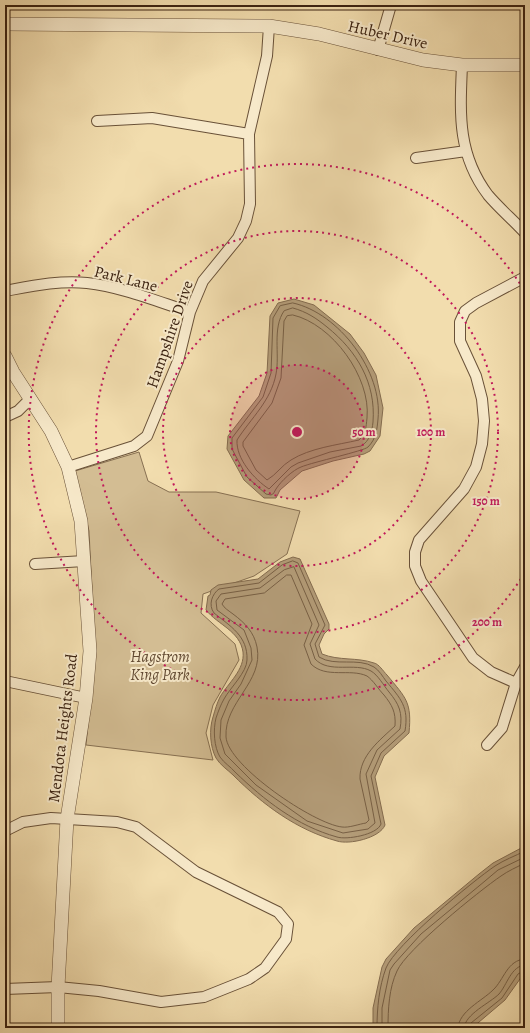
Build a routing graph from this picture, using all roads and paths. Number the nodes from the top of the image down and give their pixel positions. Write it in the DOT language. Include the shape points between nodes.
graph roads {
  1 [pos="390,5"];
  2 [pos="5,24"];
  3 [pos="269,26"];
  4 [pos="378,50"];
  5 [pos="462,65"];
  6 [pos="525,65"];
  7 [pos="97,121"];
  8 [pos="249,134"];
  9 [pos="466,150"];
  10 [pos="416,158"];
  11 [pos="525,233"];
  12 [pos="525,277"];
  13 [pos="5,291"];
  14 [pos="190,312"];
  15 [pos="5,356"];
  16 [pos="30,399"];
  17 [pos="5,417"];
  18 [pos="68,467"];
  19 [pos="84,561"];
  20 [pos="34,564"];
  21 [pos="525,667"];
  22 [pos="5,681"];
  23 [pos="516,683"];
  24 [pos="86,698"];
  25 [pos="487,745"];
  26 [pos="67,819"];
  27 [pos="5,831"];
  28 [pos="58,987"];
  29 [pos="5,989"];
  30 [pos="58,1028"];
  1 -- 4 [label="street"];
  2 -- 3 [label="street, Huber Drive"];
  3 -- 4 [label="street, Huber Drive" via="319,34"];
  3 -- 8 [label="street, Hampshire Drive" via="267,56"];
  4 -- 5 [label="street, Huber Drive"];
  5 -- 6 [label="street, Huber Drive"];
  5 -- 9 [label="street" via="460,115"];
  7 -- 8 [label="street" via="152,118"];
  8 -- 14 [label="street, Hampshire Drive" via="250,204 246,221 238,238 203,281"];
  9 -- 10 [label="street"];
  9 -- 11 [label="street" via="474,173 489,195"];
  12 -- 23 [label="street" via="476,303 465,311 460,322 460,340 476,376 482,399 482,444 476,467 464,489 419,540 415,552 415,566 421,581 472,658 491,672"];
  13 -- 14 [label="street, Park Lane" via="50,283 86,283 118,288"];
  14 -- 18 [label="street, Hampshire Drive" via="178,361 147,436 134,446"];
  15 -- 16 [label="street, Mendota Heights Road"];
  16 -- 17 [label="street" via="18,411"];
  16 -- 18 [label="street, Mendota Heights Road" via="51,431"];
  18 -- 19 [label="street, Mendota Heights Road" via="81,521"];
  19 -- 20 [label="street"];
  19 -- 24 [label="street, Mendota Heights Road" via="90,650"];
  21 -- 23 [label="street"];
  22 -- 24 [label="street"];
  23 -- 25 [label="street" via="502,728"];
  24 -- 26 [label="street, Mendota Heights Road"];
  26 -- 27 [label="street" via="51,818 24,822"];
  26 -- 28 [label="street, Mendota Heights Road"];
  26 -- 28 [label="street" via="117,822 136,827 196,872 278,912 288,924 286,939 266,968 249,979 204,997 161,1002"];
  28 -- 29 [label="street"];
  28 -- 30 [label="street, Mendota Heights Road"];
}
